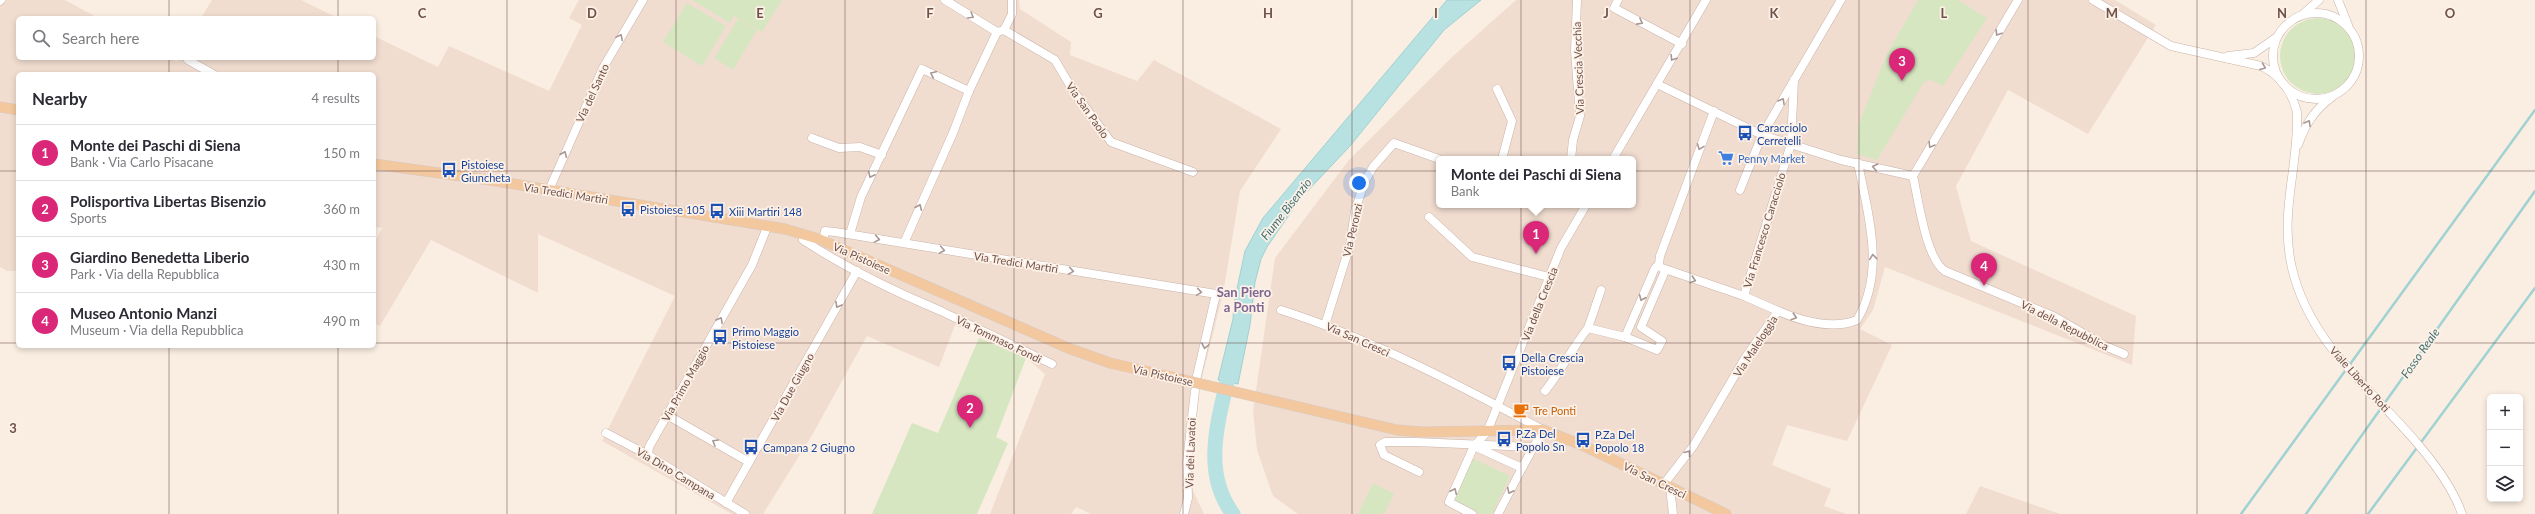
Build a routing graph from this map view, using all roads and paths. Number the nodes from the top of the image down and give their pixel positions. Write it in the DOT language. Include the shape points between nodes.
graph roads {
  1 [pos="643,0"];
  2 [pos="945,0"];
  3 [pos="1012,0"];
  4 [pos="1577,0"];
  5 [pos="1618,0"];
  6 [pos="1706,0"];
  7 [pos="1840,0"];
  8 [pos="2018,0"];
  9 [pos="2093,0"];
  10 [pos="2319,0"];
  11 [pos="2338,0"];
  12 [pos="2288,24"];
  13 [pos="1000,31"];
  14 [pos="2282,31"];
  15 [pos="2354,36"];
  16 [pos="1682,44"];
  17 [pos="2211,56"];
  18 [pos="188,60"];
  19 [pos="209,72"];
  20 [pos="1794,80"];
  21 [pos="2283,83"];
  22 [pos="1657,84"];
  23 [pos="1497,89"];
  24 [pos="969,91"];
  25 [pos="2340,92"];
  26 [pos="0,107"];
  27 [pos="16,110"];
  28 [pos="1714,111"];
  29 [pos="1762,135"];
  30 [pos="812,138"];
  31 [pos="1791,144"];
  32 [pos="882,155"];
  33 [pos="1503,156"];
  34 [pos="1571,156"];
  35 [pos="1615,156"];
  36 [pos="1436,158"];
  37 [pos="2293,159"];
  38 [pos="1858,163"];
  39 [pos="376,164"];
  40 [pos="1193,172"];
  41 [pos="1913,176"];
  42 [pos="549,190"];
  43 [pos="1740,190"];
  44 [pos="1581,208"];
  45 [pos="1429,217"];
  46 [pos="768,225"];
  47 [pos="804,234"];
  48 [pos="850,234"];
  49 [pos="822,241"];
  50 [pos="904,243"];
  51 [pos="1659,264"];
  52 [pos="857,271"];
  53 [pos="1665,271"];
  54 [pos="1549,277"];
  55 [pos="1601,290"];
  56 [pos="1744,296"];
  57 [pos="1281,310"];
  58 [pos="1778,311"];
  59 [pos="1325,325"];
  60 [pos="1588,328"];
  61 [pos="1626,337"];
  62 [pos="2124,354"];
  63 [pos="1052,364"];
  64 [pos="1198,376"];
  65 [pos="1195,391"];
  66 [pos="1545,391"];
  67 [pos="1497,405"];
  68 [pos="667,415"];
  69 [pos="1543,430"];
  70 [pos="1487,432"];
  71 [pos="606,433"];
  72 [pos="1474,446"];
  73 [pos="1532,447"];
  74 [pos="648,455"];
  75 [pos="749,462"];
  76 [pos="1522,468"];
  77 [pos="1419,472"];
  78 [pos="1667,485"];
  79 [pos="726,503"];
  80 [pos="1184,512"];
  81 [pos="745,514"];
  82 [pos="1472,514"];
  83 [pos="1498,514"];
  84 [pos="1673,514"];
  85 [pos="1726,514"];
  86 [pos="2462,514"];
  42 -- 1 [label="street, Via del Santo, one-way" via="603,68"];
  2 -- 13 [label="street, Via San Paolo, one-way"];
  3 -- 13 [label="street" via="1012,14"];
  4 -- 34 [label="street, Via Crescia Vecchia" via="1575,51 1580,116 1572,140"];
  5 -- 16 [label="street, one-way" via="1614,8"];
  6 -- 16 [label="street"];
  7 -- 20 [label="street"];
  8 -- 41 [label="street, one-way"];
  9 -- 17 [label="street" via="2171,46"];
  10 -- 12 [label="street, Viale Liberto Roti"];
  11 -- 15 [label="street, Viale Liberto Roti"];
  12 -- 14 [label="street, Viale Liberto Roti"];
  12 -- 15 [label="street, Viale Liberto Roti" via="2302,16 2331,16 2342,22"];
  13 -- 24 [label="street"];
  13 -- 40 [label="street, Via San Paolo" via="1055,60 1072,89 1111,142"];
  14 -- 17 [label="street" via="2269,44 2254,53"];
  14 -- 21 [label="street, Viale Liberto Roti" via="2275,46 2274,58"];
  15 -- 25 [label="street, Viale Liberto Roti" via="2360,57 2356,72 2349,84"];
  16 -- 22 [label="street, one-way"];
  17 -- 21 [label="street, one-way" via="2261,66"];
  18 -- 19 [label="street"];
  29 -- 20 [label="street, one-way"];
  20 -- 31 [label="street, Via Francesco Caracciolo"];
  21 -- 25 [label="street" via="2305,98 2328,97"];
  21 -- 37 [label="street, Viale Liberto Roti" via="2293,98 2297,112"];
  22 -- 28 [label="street"];
  22 -- 35 [label="street"];
  23 -- 33 [label="street" via="1512,121"];
  24 -- 32 [label="street, one-way" via="922,69"];
  50 -- 24 [label="street, one-way" via="953,134"];
  37 -- 25 [label="street, Viale Liberto Roti, one-way" via="2310,118 2319,107"];
  26 -- 27 [label="main road"];
  28 -- 29 [label="street"];
  28 -- 51 [label="street, one-way"];
  29 -- 31 [label="street"];
  29 -- 43 [label="street"];
  30 -- 32 [label="street" via="839,148 860,147"];
  31 -- 38 [label="street"];
  31 -- 56 [label="street, Via Francesco Caracciolo"];
  32 -- 48 [label="street, one-way" via="861,197"];
  36 -- 59 [label="street, Via Peronzi" via="1394,143 1373,167 1364,183 1355,211 1350,245"];
  37 -- 86 [label="street, Viale Liberto Roti" via="2286,217 2289,255 2301,296 2320,332 2345,366 2411,436 2438,469"];
  41 -- 38 [label="street, one-way"];
  58 -- 38 [label="street, Via Maleloggia, one-way" via="1801,320 1832,325 1848,324 1857,320 1863,310 1873,280 1874,266"];
  39 -- 42 [label="main road, Via Tredici Martiri"];
  41 -- 62 [label="street, Via della Repubblica" via="1932,252 1938,266 2053,316"];
  42 -- 46 [label="main road, Via Tredici Martiri"];
  44 -- 54 [label="street, Via della Crescia"];
  45 -- 54 [label="street" via="1472,257"];
  46 -- 47 [label="main road, Via Tredici Martiri"];
  68 -- 46 [label="street, Via Primo Maggio, one-way" via="752,265"];
  47 -- 49 [label="main road, Via Pistoiese"];
  47 -- 52 [label="street, Via Tommaso Fondi" via="803,240"];
  48 -- 49 [label="street, Via Tredici Martiri" via="825,231"];
  48 -- 50 [label="street, Via Tredici Martiri, one-way"];
  49 -- 70 [label="main road, Via Pistoiese, bridge" via="1068,348 1110,363 1397,430"];
  50 -- 64 [label="street, Via Tredici Martiri, one-way" via="1216,294"];
  51 -- 53 [label="street"];
  51 -- 61 [label="street, one-way"];
  52 -- 63 [label="street, Via Tommaso Fondi"];
  52 -- 75 [label="street, Via Due Giugno, one-way"];
  53 -- 56 [label="street, one-way"];
  53 -- 61 [label="street" via="1641,327 1662,341 1657,350"];
  54 -- 67 [label="street, Via della Crescia"];
  55 -- 60 [label="street"];
  56 -- 58 [label="street"];
  57 -- 59 [label="street, Via San Cresci"];
  78 -- 58 [label="street, Via Maleloggia, one-way" via="1745,358"];
  59 -- 67 [label="street, Via San Cresci"];
  60 -- 61 [label="street"];
  60 -- 66 [label="street"];
  65 -- 80 [label="street, Via dei Lavatoi" via="1187,462 1188,498"];
  67 -- 69 [label="street, Via San Cresci"];
  67 -- 70 [label="street"];
  68 -- 74 [label="street, Via Primo Maggio" via="648,447"];
  75 -- 68 [label="street, one-way"];
  69 -- 70 [label="main road, Via Pistoiese"];
  69 -- 73 [label="street"];
  69 -- 78 [label="main road, Via San Cresci" via="1564,436"];
  70 -- 72 [label="street"];
  71 -- 74 [label="street, Via Dino Campana"];
  72 -- 73 [label="street"];
  72 -- 76 [label="street"];
  72 -- 77 [label="street" via="1448,442 1385,442 1380,445 1384,455"];
  82 -- 72 [label="street, one-way" via="1449,502"];
  73 -- 76 [label="street"];
  74 -- 79 [label="street, Via Dino Campana"];
  75 -- 79 [label="street, Via Due Giugno"];
  76 -- 83 [label="street, one-way"];
  78 -- 84 [label="street"];
  78 -- 85 [label="main road, Via San Cresci"];
  79 -- 81 [label="street, Via Dino Campana"];
}
